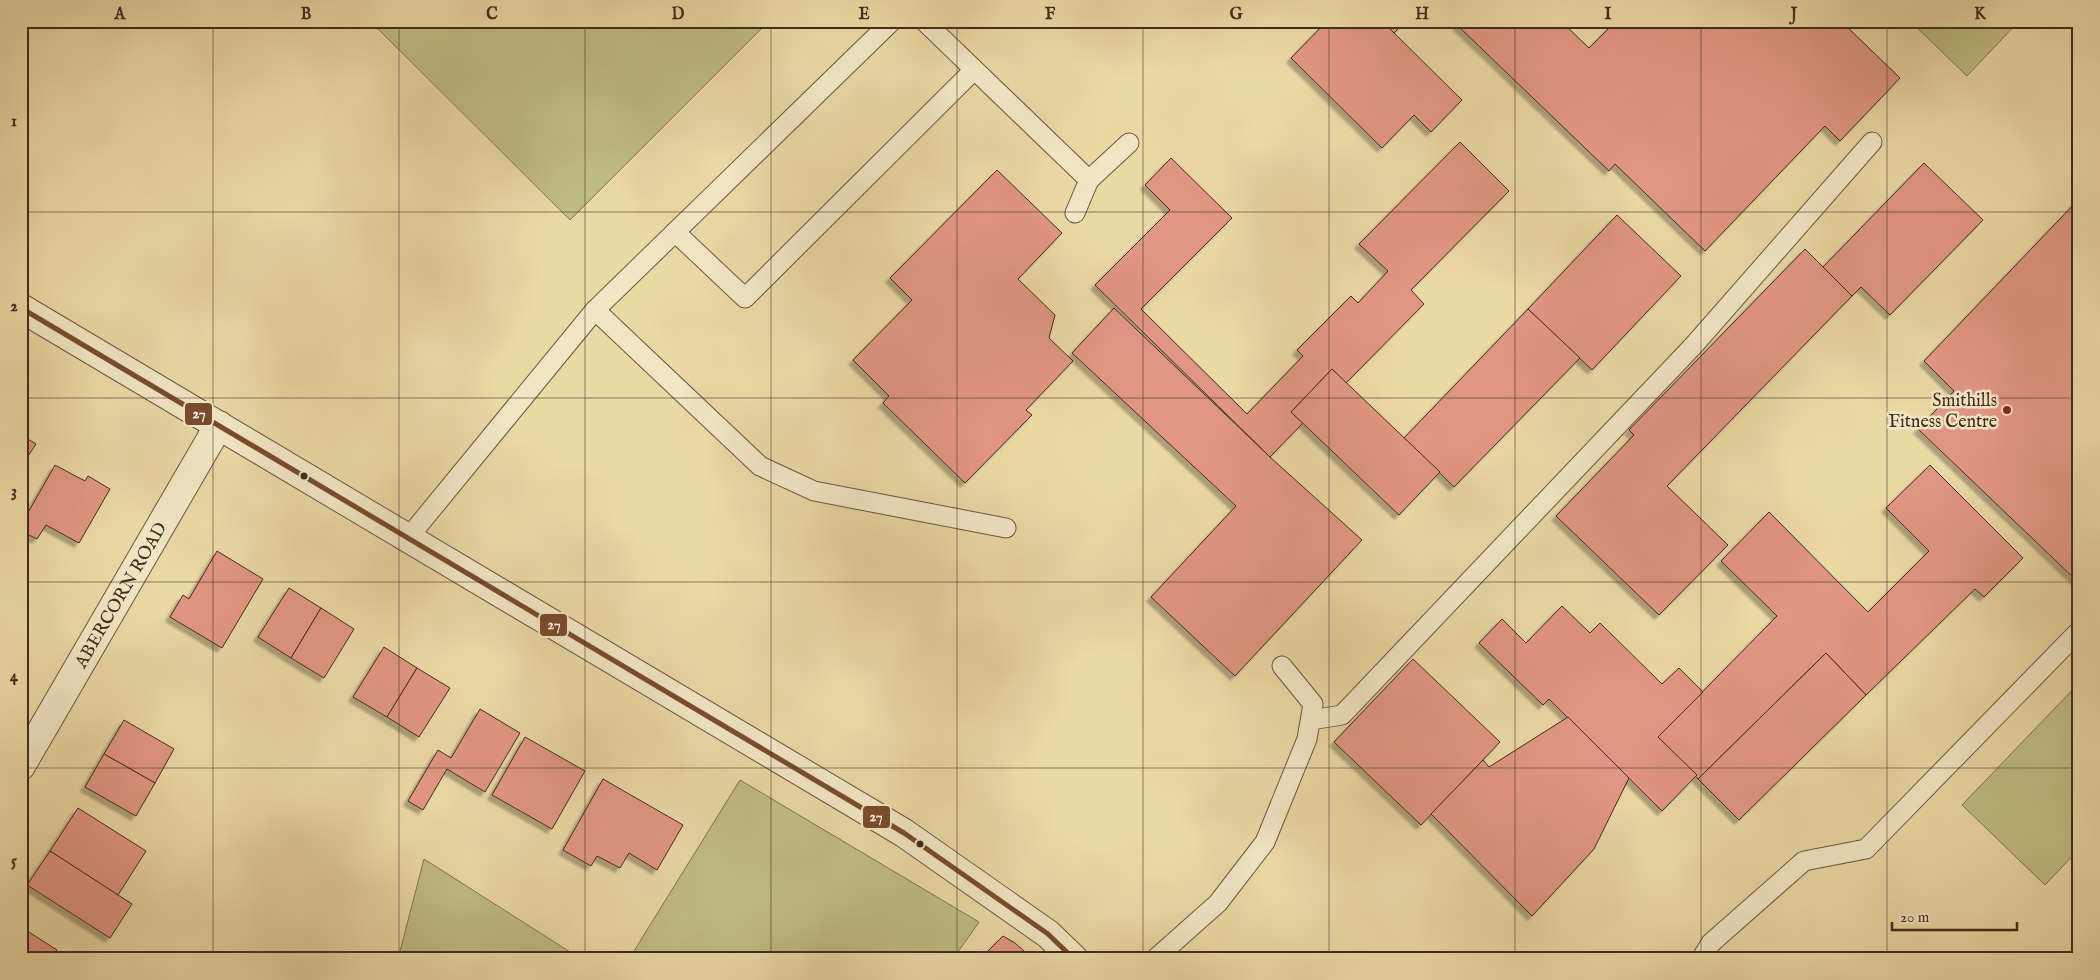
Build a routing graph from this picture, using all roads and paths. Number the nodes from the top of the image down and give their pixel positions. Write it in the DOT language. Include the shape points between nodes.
graph roads {
  1 [pos="892,21"];
  2 [pos="924,21"];
  3 [pos="974,70"];
  4 [pos="1872,142"];
  5 [pos="1129,143"];
  6 [pos="1089,180"];
  7 [pos="1076,213"];
  8 [pos="675,232"];
  9 [pos="21,308"];
  10 [pos="595,310"];
  11 [pos="218,425"];
  12 [pos="1006,528"];
  13 [pos="408,538"];
  14 [pos="2079,631"];
  15 [pos="1282,666"];
  16 [pos="1311,720"];
  17 [pos="21,766"];
  18 [pos="1074,959"];
  19 [pos="1154,959"];
  20 [pos="1701,959"];
  1 -- 8 [label="lane"];
  2 -- 3 [label="lane"];
  3 -- 6 [label="lane"];
  3 -- 8 [label="lane" via="745,298"];
  4 -- 16 [label="lane" via="1694,346 1349,708 1342,715"];
  5 -- 6 [label="lane"];
  6 -- 7 [label="lane"];
  8 -- 10 [label="lane"];
  9 -- 11 [label="street"];
  10 -- 12 [label="lane" via="760,466 814,491"];
  10 -- 13 [label="lane"];
  11 -- 13 [label="street"];
  11 -- 17 [label="street, ABERCORN ROAD"];
  13 -- 18 [label="street" via="904,833 1048,934"];
  14 -- 20 [label="lane" via="1866,849 1804,861 1712,943"];
  15 -- 16 [label="lane" via="1313,704"];
  16 -- 19 [label="lane" via="1308,739 1265,842 1218,902"];
}
